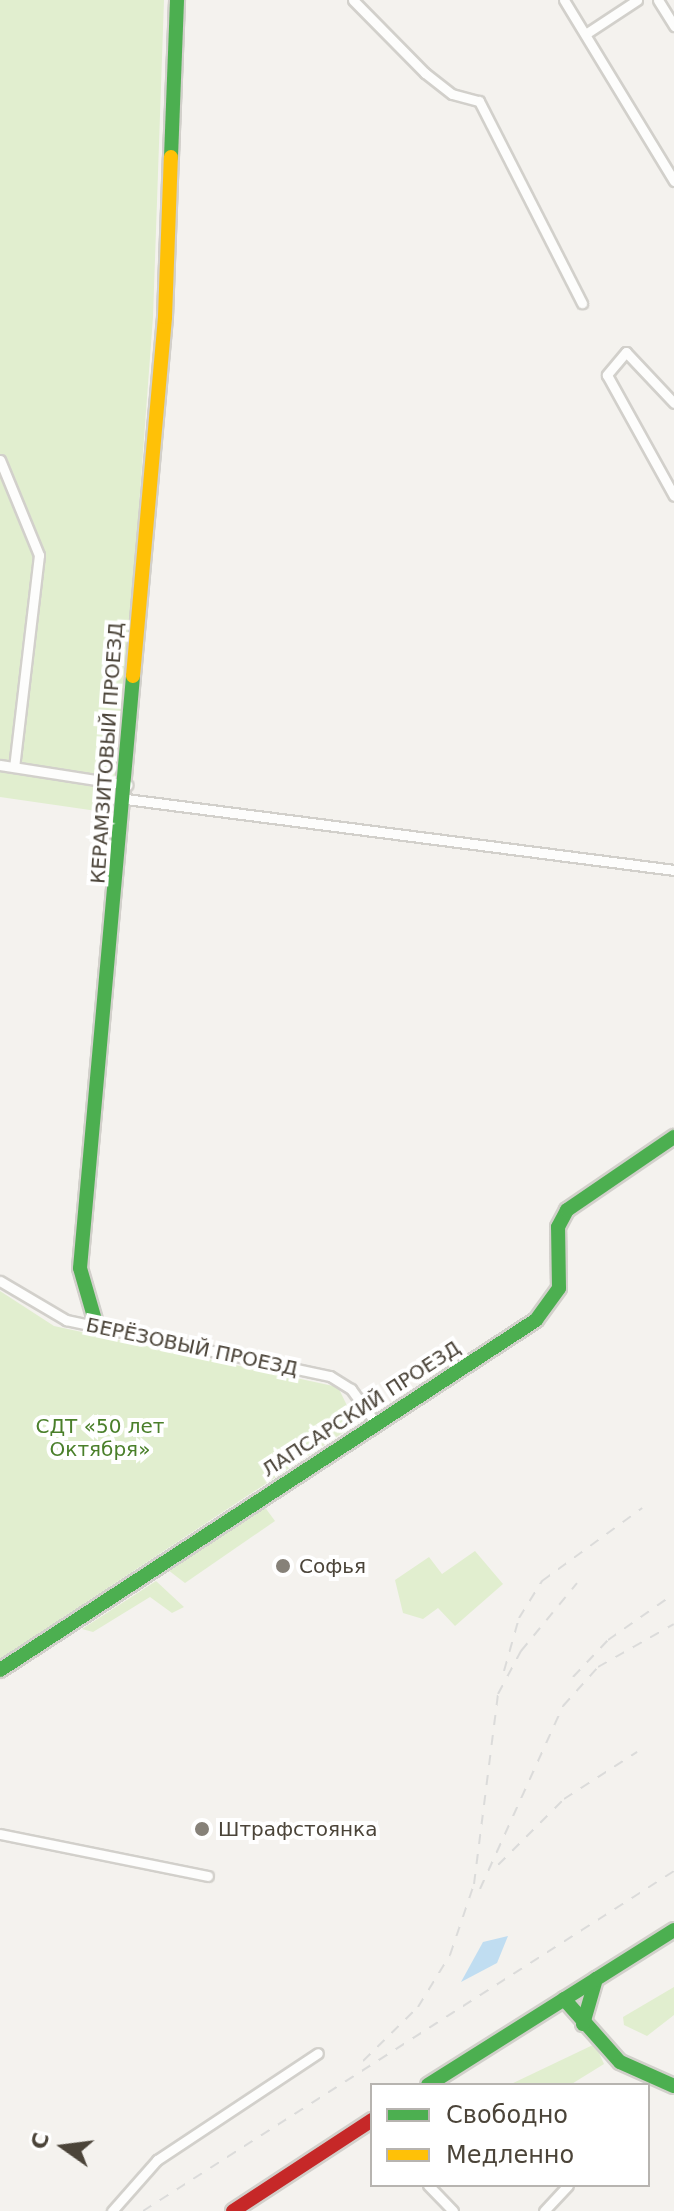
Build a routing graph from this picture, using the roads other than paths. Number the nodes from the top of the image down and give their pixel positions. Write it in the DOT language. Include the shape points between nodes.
graph roads {
  1 [pos="177,0"];
  2 [pos="353,0"];
  3 [pos="564,0"];
  4 [pos="637,0"];
  5 [pos="658,0"];
  6 [pos="674,26"];
  7 [pos="587,33"];
  8 [pos="674,181"];
  9 [pos="582,303"];
  10 [pos="674,403"];
  11 [pos="0,460"];
  12 [pos="1,477"];
  13 [pos="674,496"];
  14 [pos="0,765"];
  15 [pos="14,767"];
  16 [pos="126,792"];
  17 [pos="674,870"];
  18 [pos="674,1137"];
  19 [pos="0,1281"];
  20 [pos="97,1327"];
  21 [pos="374,1421"];
  22 [pos="0,1670"];
  23 [pos="0,1834"];
  24 [pos="208,1876"];
  25 [pos="674,1930"];
  26 [pos="596,1979"];
  27 [pos="564,1999"];
  28 [pos="539,2015"];
  29 [pos="583,2024"];
  30 [pos="318,2053"];
  31 [pos="431,2083"];
  32 [pos="674,2086"];
  33 [pos="370,2121"];
  34 [pos="430,2187"];
  35 [pos="566,2187"];
  36 [pos="112,2211"];
  37 [pos="233,2211"];
  38 [pos="453,2211"];
  39 [pos="544,2211"];
  1 -- 16 [label="main road, КЕРАМЗИТОВЫЙ ПРОЕЗД" via="175,179"];
  2 -- 9 [label="street" via="425,73 452,94 479,101"];
  3 -- 7 [label="street"];
  4 -- 7 [label="street"];
  5 -- 6 [label="street"];
  7 -- 8 [label="street"];
  10 -- 13 [label="street" via="626,352 607,375"];
  11 -- 12 [label="street"];
  12 -- 15 [label="street" via="39,555"];
  14 -- 15 [label="street"];
  15 -- 16 [label="street"];
  16 -- 17 [label="street"];
  16 -- 20 [label="main road, КЕРАМЗИТОВЫЙ ПРОЕЗД" via="80,1268"];
  18 -- 21 [label="main road, ЛАПСАРСКИЙ ПРОЕЗД" via="567,1210 558,1227 559,1288 549,1309"];
  19 -- 20 [label="street, БЕРЁЗОВЫЙ ПРОЕЗД" via="54,1316"];
  20 -- 21 [label="street, БЕРЁЗОВЫЙ ПРОЕЗД" via="330,1376 351,1389"];
  21 -- 22 [label="main road, ЛАПСАРСКИЙ ПРОЕЗД"];
  23 -- 24 [label="street"];
  25 -- 26 [label="main road"];
  26 -- 27 [label="main road"];
  26 -- 29 [label="main road"];
  27 -- 28 [label="main road"];
  27 -- 29 [label="main road"];
  28 -- 29 [label="main road"];
  28 -- 31 [label="main road"];
  29 -- 32 [label="main road" via="627,2067"];
  30 -- 36 [label="street" via="157,2160"];
  33 -- 37 [label="main road"];
  34 -- 38 [label="street"];
  35 -- 39 [label="street"];
}
